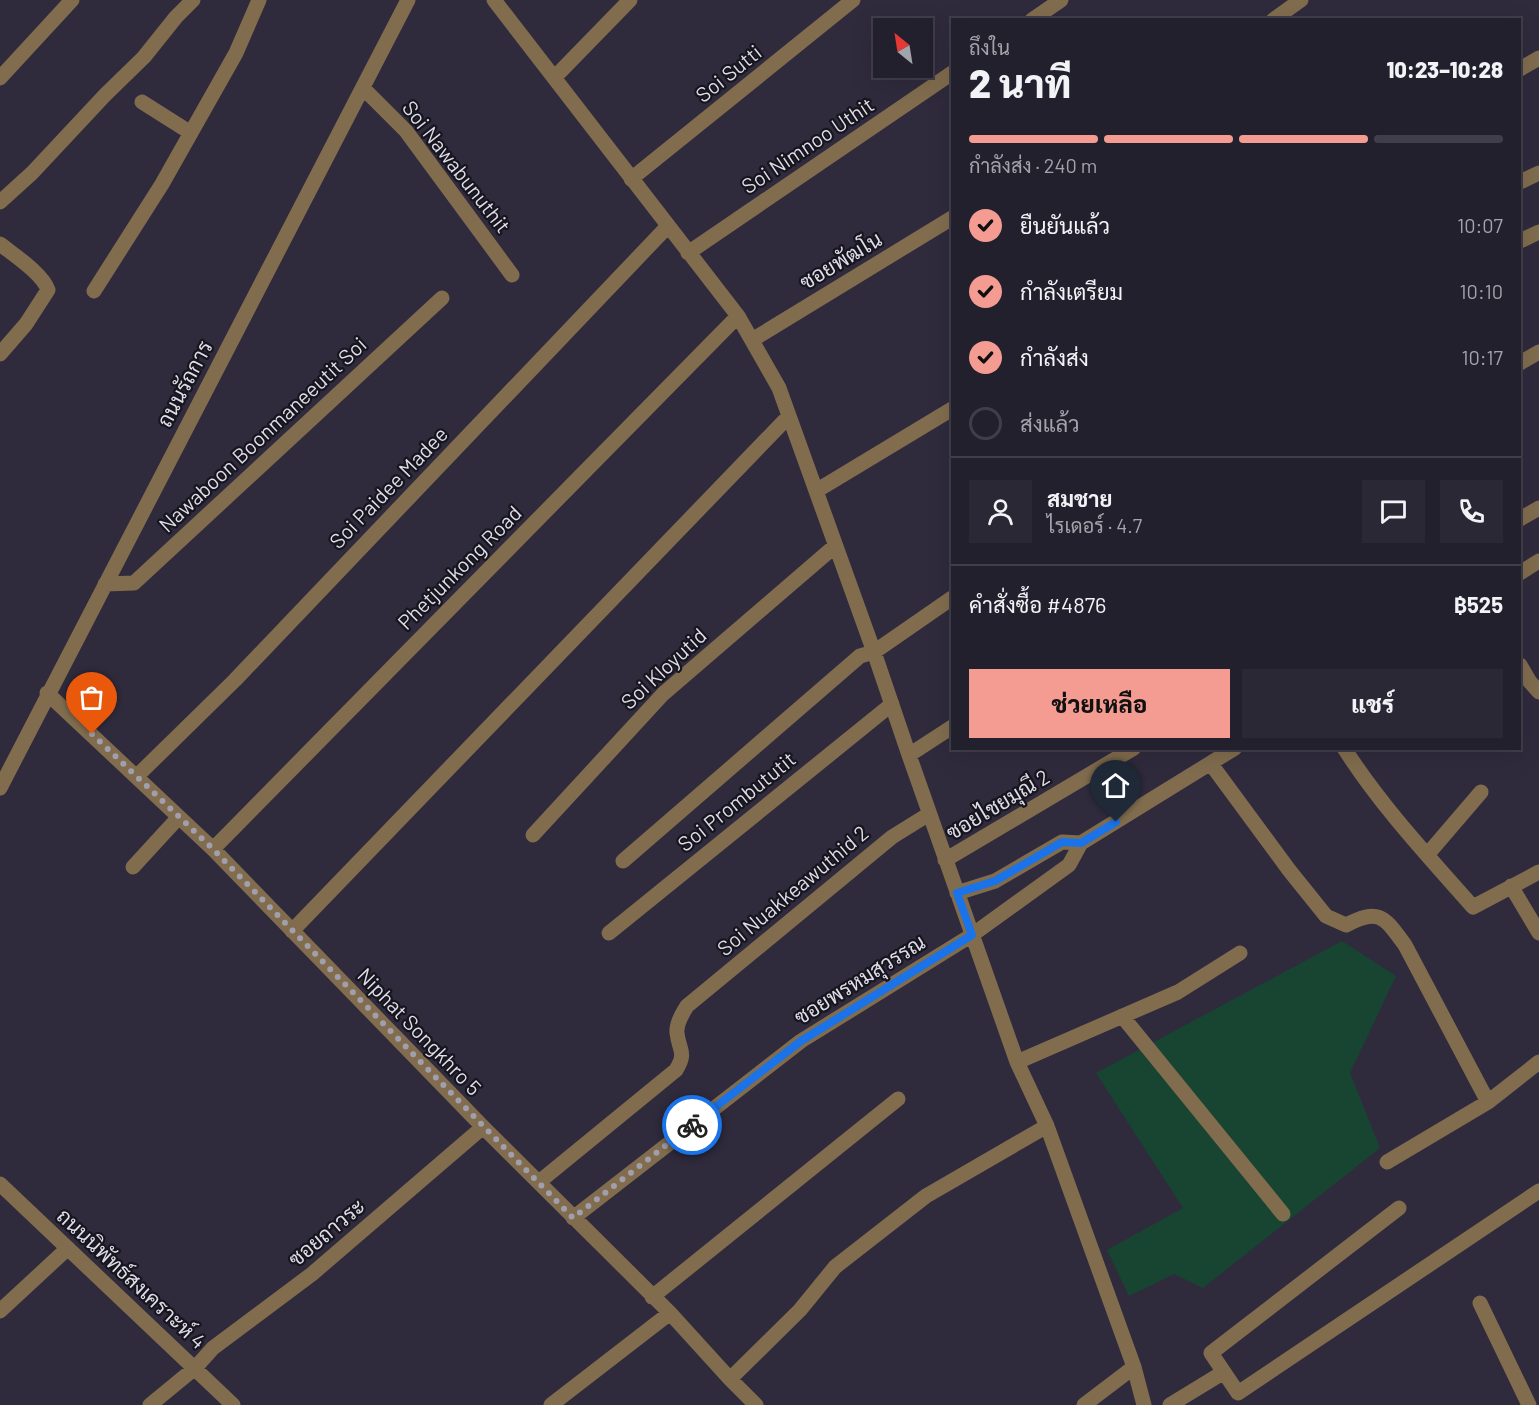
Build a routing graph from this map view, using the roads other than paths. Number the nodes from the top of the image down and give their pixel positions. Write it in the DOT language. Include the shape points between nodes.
graph roads {
  1 [pos="72,0"];
  2 [pos="193,0"];
  3 [pos="242,0"];
  4 [pos="408,0"];
  5 [pos="494,0"];
  6 [pos="630,0"];
  7 [pos="853,0"];
  8 [pos="1061,0"];
  9 [pos="1301,0"];
  10 [pos="258,1"];
  11 [pos="1035,18"];
  12 [pos="1276,18"];
  13 [pos="1539,58"];
  14 [pos="1521,68"];
  15 [pos="951,74"];
  16 [pos="0,78"];
  17 [pos="554,78"];
  18 [pos="364,89"];
  19 [pos="142,102"];
  20 [pos="191,133"];
  21 [pos="1539,173"];
  22 [pos="631,178"];
  23 [pos="1521,182"];
  24 [pos="0,202"];
  25 [pos="951,219"];
  26 [pos="668,226"];
  27 [pos="1539,232"];
  28 [pos="1521,241"];
  29 [pos="0,244"];
  30 [pos="688,253"];
  31 [pos="512,274"];
  32 [pos="94,291"];
  33 [pos="442,298"];
  34 [pos="738,316"];
  35 [pos="752,340"];
  36 [pos="1539,352"];
  37 [pos="0,354"];
  38 [pos="1521,362"];
  39 [pos="951,410"];
  40 [pos="789,416"];
  41 [pos="816,491"];
  42 [pos="1539,508"];
  43 [pos="1521,518"];
  44 [pos="836,546"];
  45 [pos="1539,561"];
  46 [pos="1521,572"];
  47 [pos="105,584"];
  48 [pos="951,599"];
  49 [pos="874,651"];
  50 [pos="1521,667"];
  51 [pos="1539,692"];
  52 [pos="47,693"];
  53 [pos="892,704"];
  54 [pos="951,728"];
  55 [pos="1131,750"];
  56 [pos="1232,750"];
  57 [pos="1345,750"];
  58 [pos="909,755"];
  59 [pos="1211,764"];
  60 [pos="137,776"];
  61 [pos="0,788"];
  62 [pos="1481,792"];
  63 [pos="929,814"];
  64 [pos="178,818"];
  65 [pos="533,835"];
  66 [pos="1081,843"];
  67 [pos="213,849"];
  68 [pos="1427,855"];
  69 [pos="945,860"];
  70 [pos="623,861"];
  71 [pos="133,867"];
  72 [pos="1539,872"];
  73 [pos="1511,886"];
  74 [pos="957,893"];
  75 [pos="292,931"];
  76 [pos="609,933"];
  77 [pos="1539,933"];
  78 [pos="972,935"];
  79 [pos="1240,953"];
  80 [pos="1122,1016"];
  81 [pos="1017,1062"];
  82 [pos="1539,1062"];
  83 [pos="898,1099"];
  84 [pos="1488,1102"];
  85 [pos="1047,1126"];
  86 [pos="483,1127"];
  87 [pos="1387,1162"];
  88 [pos="539,1182"];
  89 [pos="0,1184"];
  90 [pos="1539,1191"];
  91 [pos="1399,1208"];
  92 [pos="1282,1214"];
  93 [pos="573,1218"];
  94 [pos="68,1248"];
  95 [pos="652,1297"];
  96 [pos="1480,1303"];
  97 [pos="0,1311"];
  98 [pos="670,1313"];
  99 [pos="1134,1367"];
  100 [pos="195,1368"];
  101 [pos="1224,1372"];
  102 [pos="730,1379"];
  103 [pos="752,1404"];
  104 [pos="150,1405"];
  105 [pos="233,1405"];
  106 [pos="551,1405"];
  107 [pos="1084,1405"];
  108 [pos="1144,1405"];
  109 [pos="1170,1405"];
  110 [pos="1529,1405"];
  1 -- 16 [label="street"];
  2 -- 24 [label="street" via="144,57"];
  3 -- 10 [label="street"];
  4 -- 18 [label="street, ถนนรัถการ"];
  5 -- 17 [label="street"];
  6 -- 17 [label="street"];
  7 -- 22 [label="street, Soi Sutti"];
  8 -- 11 [label="street"];
  9 -- 12 [label="street"];
  10 -- 20 [label="street" via="236,53"];
  13 -- 14 [label="street"];
  15 -- 30 [label="street, Soi Nimnoo Uthit"];
  17 -- 22 [label="street"];
  18 -- 31 [label="street, Soi Nawabunuthit" via="406,131"];
  18 -- 47 [label="street, ถนนรัถการ"];
  19 -- 20 [label="street"];
  20 -- 32 [label="street"];
  21 -- 23 [label="street"];
  22 -- 26 [label="street"];
  25 -- 35 [label="street, ซอยพัฒโน"];
  26 -- 30 [label="street"];
  26 -- 60 [label="street, Soi Paidee Madee" via="235,680"];
  27 -- 28 [label="street"];
  29 -- 37 [label="street" via="39,276 48,290"];
  30 -- 34 [label="street"];
  33 -- 47 [label="street, Nawaboon Boonmaneeutit Soi" via="134,583"];
  34 -- 35 [label="street"];
  34 -- 67 [label="street, Phetjunkong Road"];
  35 -- 40 [label="street" via="779,388"];
  36 -- 38 [label="street"];
  39 -- 41 [label="street"];
  40 -- 41 [label="street"];
  40 -- 75 [label="street"];
  41 -- 44 [label="street"];
  42 -- 43 [label="street"];
  44 -- 49 [label="street"];
  44 -- 65 [label="street, Soi Kloyutid" via="663,694"];
  45 -- 46 [label="street"];
  47 -- 52 [label="street, ถนนรัถการ"];
  48 -- 49 [label="street"];
  49 -- 53 [label="street"];
  49 -- 70 [label="street" via="860,656 830,680"];
  50 -- 51 [label="street"];
  52 -- 60 [label="street, Niphat Songkhro 5"];
  52 -- 61 [label="street, ถนนรัถการ"];
  53 -- 58 [label="street"];
  53 -- 76 [label="street, Soi Prombututit"];
  54 -- 58 [label="street"];
  55 -- 69 [label="street, ซอยไชยมุณี 2"];
  56 -- 59 [label="street"];
  57 -- 68 [label="street" via="1387,809"];
  58 -- 63 [label="street"];
  59 -- 66 [label="street"];
  59 -- 84 [label="street" via="1326,916 1346,925 1375,915 1394,930"];
  60 -- 64 [label="street, Niphat Songkhro 5"];
  62 -- 68 [label="street"];
  63 -- 69 [label="street"];
  63 -- 88 [label="street, Soi Nuakkeawuthid 2" via="892,837 687,1006 677,1032 683,1055 676,1070"];
  64 -- 67 [label="street, Niphat Songkhro 5"];
  64 -- 71 [label="street"];
  66 -- 74 [label="street" via="1062,842 995,881"];
  66 -- 78 [label="street, ซอยพรหมสุวรรณ" via="1069,865"];
  67 -- 75 [label="street, Niphat Songkhro 5"];
  68 -- 73 [label="street" via="1473,907"];
  69 -- 74 [label="street"];
  72 -- 73 [label="street"];
  73 -- 77 [label="street"];
  74 -- 78 [label="street"];
  75 -- 86 [label="street, Niphat Songkhro 5"];
  78 -- 81 [label="street"];
  78 -- 93 [label="street, ซอยพรหมสุวรรณ" via="801,1041"];
  79 -- 80 [label="street" via="1178,992"];
  80 -- 81 [label="street"];
  80 -- 92 [label="street"];
  81 -- 85 [label="street"];
  82 -- 84 [label="street"];
  83 -- 95 [label="street"];
  84 -- 87 [label="street"];
  85 -- 99 [label="street"];
  85 -- 102 [label="street" via="926,1196 835,1267 801,1310"];
  86 -- 88 [label="street, Niphat Songkhro 5"];
  86 -- 100 [label="street, ซอยถาวระ" via="312,1274 213,1348"];
  88 -- 93 [label="street, Niphat Songkhro 5"];
  89 -- 94 [label="street, ถนนนิพัทธ์สงเคราะห์ 4"];
  90 -- 101 [label="street" via="1238,1393"];
  91 -- 101 [label="street" via="1211,1353"];
  93 -- 95 [label="street, Niphat Songkhro 5"];
  94 -- 97 [label="street"];
  94 -- 100 [label="street, ถนนนิพัทธ์สงเคราะห์ 4"];
  95 -- 98 [label="street, Niphat Songkhro 5"];
  96 -- 110 [label="street"];
  98 -- 102 [label="street, Niphat Songkhro 5"];
  98 -- 106 [label="street"];
  99 -- 107 [label="street"];
  99 -- 108 [label="street"];
  100 -- 104 [label="street, ซอยถาวระ"];
  100 -- 105 [label="street, ถนนนิพัทธ์สงเคราะห์ 4"];
  101 -- 109 [label="street"];
  102 -- 103 [label="street, Niphat Songkhro 5"];
}
